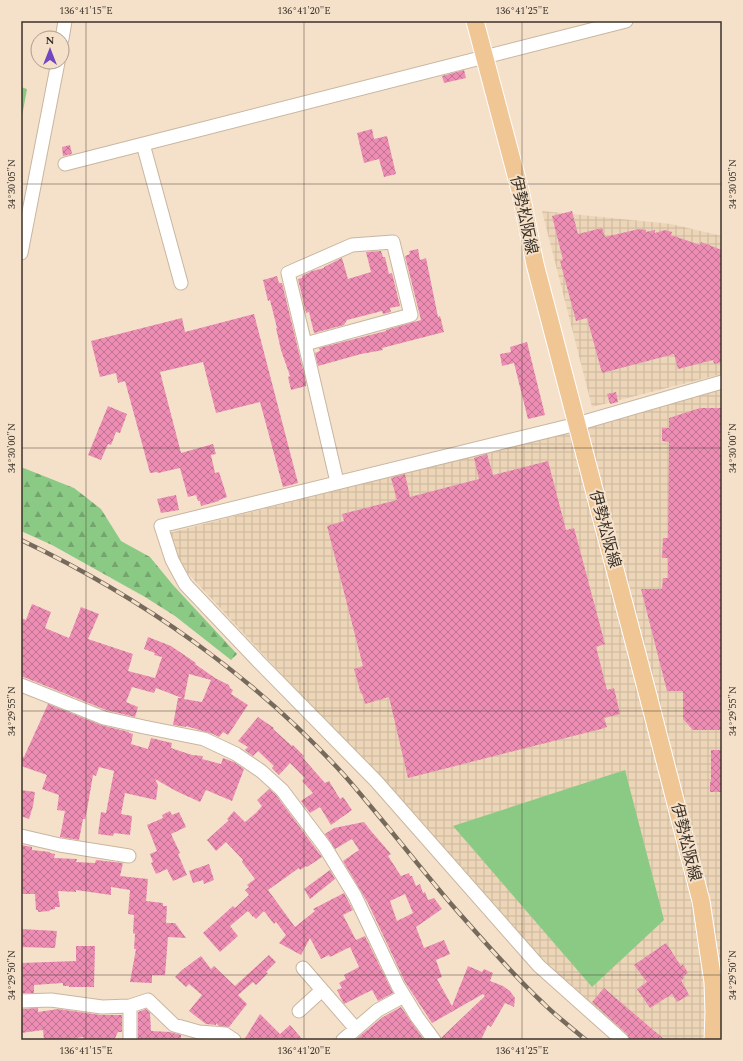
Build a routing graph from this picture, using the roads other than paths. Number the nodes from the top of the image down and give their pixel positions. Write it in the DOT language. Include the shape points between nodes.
graph roads {
  1 [pos="475,21"];
  2 [pos="626,21"];
  3 [pos="484,58"];
  4 [pos="56,70"];
  5 [pos="143,144"];
  6 [pos="65,164"];
  7 [pos="21,253"];
  8 [pos="181,283"];
  9 [pos="305,344"];
  10 [pos="722,382"];
  11 [pos="577,424"];
  12 [pos="338,482"];
  13 [pos="21,685"];
  14 [pos="21,836"];
  15 [pos="129,856"];
  16 [pos="303,968"];
  17 [pos="322,990"];
  18 [pos="404,996"];
  19 [pos="21,1001"];
  20 [pos="130,1006"];
  21 [pos="299,1011"];
  22 [pos="356,1029"];
  23 [pos="130,1040"];
  24 [pos="234,1040"];
  25 [pos="343,1040"];
  26 [pos="434,1040"];
  27 [pos="622,1040"];
  28 [pos="713,1040"];
  1 -- 3 [label="main road, 伊勢松阪線"];
  2 -- 3 [label="street"];
  3 -- 5 [label="street"];
  3 -- 11 [label="main road, 伊勢松阪線" via="521,194 535,264"];
  4 -- 7 [label="street"];
  5 -- 6 [label="street"];
  5 -- 8 [label="street"];
  9 -- 9 [label="street" via="288,273 352,245 393,242 411,315"];
  9 -- 12 [label="street"];
  10 -- 11 [label="street"];
  11 -- 12 [label="street"];
  11 -- 28 [label="main road, 伊勢松阪線" via="701,901 713,982"];
  12 -- 27 [label="street" via="161,526 172,560 186,584 376,781 539,966"];
  13 -- 18 [label="street" via="104,718 204,739 262,770 282,790 325,847 355,896"];
  14 -- 15 [label="street"];
  16 -- 17 [label="street"];
  17 -- 21 [label="street"];
  17 -- 22 [label="street"];
  18 -- 22 [label="street" via="378,1010"];
  18 -- 26 [label="street"];
  19 -- 20 [label="street" via="51,1000 102,1007"];
  20 -- 23 [label="street"];
  20 -- 24 [label="street" via="148,1000 174,1025 200,1032 225,1034"];
  22 -- 25 [label="street"];
}
